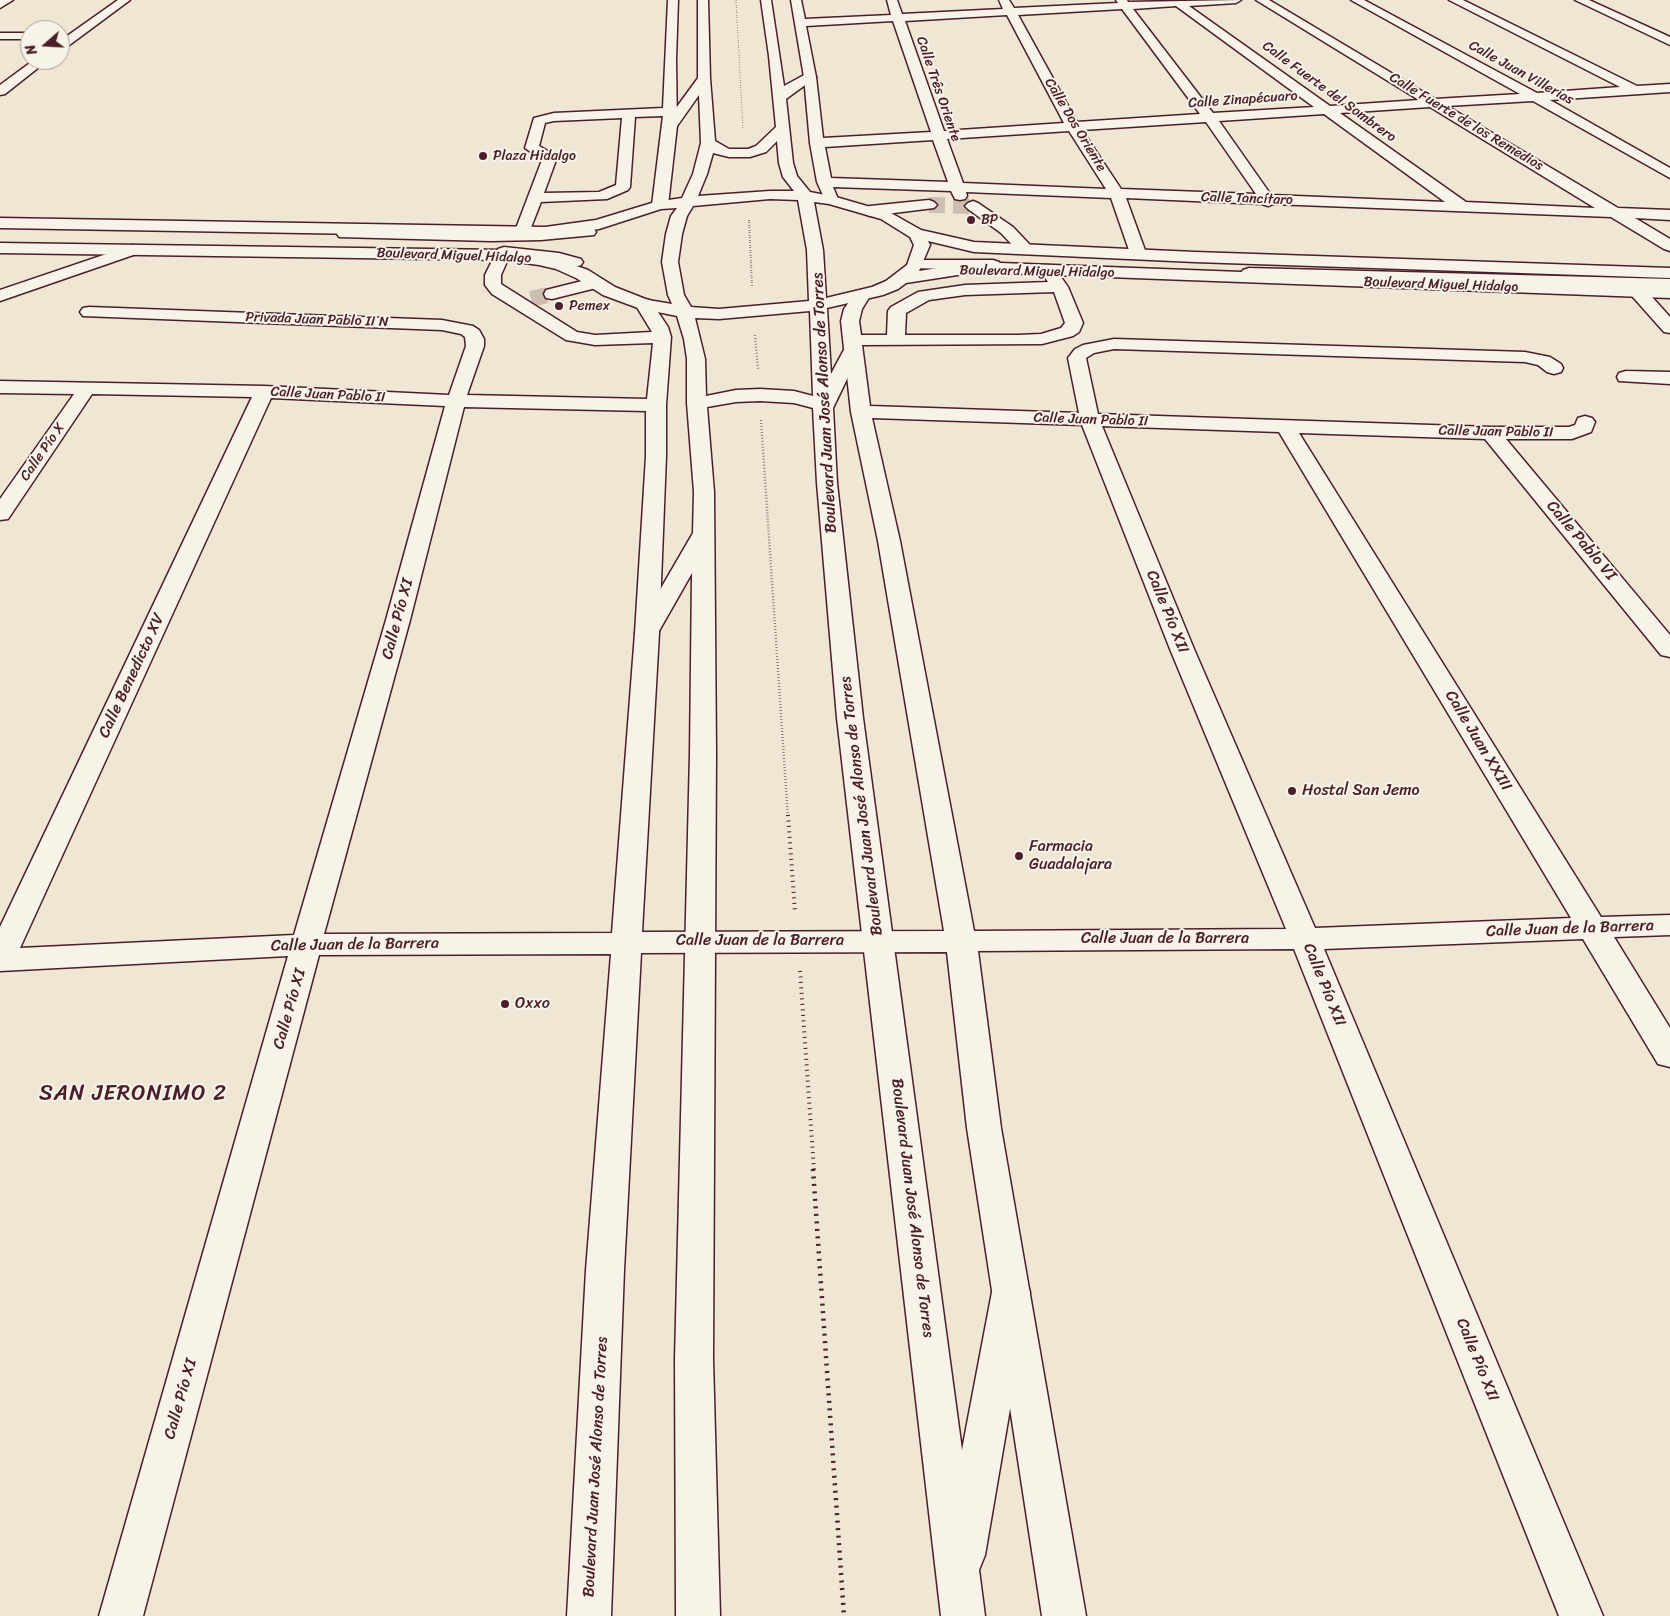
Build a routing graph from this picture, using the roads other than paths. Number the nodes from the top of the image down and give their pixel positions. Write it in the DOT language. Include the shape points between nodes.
graph roads {
  1 [pos="8,0"];
  2 [pos="125,0"];
  3 [pos="673,0"];
  4 [pos="703,0"];
  5 [pos="766,0"];
  6 [pos="796,0"];
  7 [pos="892,0"];
  8 [pos="1004,0"];
  9 [pos="1236,0"];
  10 [pos="1261,0"];
  11 [pos="1356,0"];
  12 [pos="1454,0"];
  13 [pos="1580,0"];
  14 [pos="1123,3"];
  15 [pos="1178,3"];
  16 [pos="0,5"];
  17 [pos="1011,12"];
  18 [pos="898,18"];
  19 [pos="800,23"];
  20 [pos="0,36"];
  21 [pos="20,36"];
  22 [pos="72,37"];
  23 [pos="1670,41"];
  24 [pos="28,70"];
  25 [pos="810,77"];
  26 [pos="704,78"];
  27 [pos="1670,88"];
  28 [pos="1636,90"];
  29 [pos="0,91"];
  30 [pos="1534,96"];
  31 [pos="779,98"];
  32 [pos="1434,103"];
  33 [pos="1662,103"];
  34 [pos="1330,110"];
  35 [pos="629,114"];
  36 [pos="1210,118"];
  37 [pos="670,119"];
  38 [pos="1073,127"];
  39 [pos="781,129"];
  40 [pos="938,136"];
  41 [pos="817,142"];
  42 [pos="708,143"];
  43 [pos="626,165"];
  44 [pos="666,165"];
  45 [pos="1670,174"];
  46 [pos="824,182"];
  47 [pos="959,192"];
  48 [pos="1117,194"];
  49 [pos="805,196"];
  50 [pos="535,198"];
  51 [pos="832,200"];
  52 [pos="1268,201"];
  53 [pos="688,202"];
  54 [pos="929,204"];
  55 [pos="660,205"];
  56 [pos="973,206"];
  57 [pos="1462,207"];
  58 [pos="870,210"];
  59 [pos="1617,214"];
  60 [pos="1670,215"];
  61 [pos="0,223"];
  62 [pos="0,228"];
  63 [pos="593,228"];
  64 [pos="522,232"];
  65 [pos="919,240"];
  66 [pos="0,244"];
  67 [pos="1670,246"];
  68 [pos="0,248"];
  69 [pos="1024,249"];
  70 [pos="133,250"];
  71 [pos="1138,254"];
  72 [pos="502,256"];
  73 [pos="915,266"];
  74 [pos="1048,270"];
  75 [pos="584,273"];
  76 [pos="1670,275"];
  77 [pos="903,278"];
  78 [pos="1670,284"];
  79 [pos="1060,287"];
  80 [pos="1638,292"];
  81 [pos="1670,293"];
  82 [pos="552,294"];
  83 [pos="0,296"];
  84 [pos="862,296"];
  85 [pos="644,304"];
  86 [pos="818,305"];
  87 [pos="89,312"];
  88 [pos="685,312"];
  89 [pos="1670,328"];
  90 [pos="662,337"];
  91 [pos="896,340"];
  92 [pos="852,345"];
  93 [pos="1554,368"];
  94 [pos="1626,377"];
  95 [pos="1670,378"];
  96 [pos="0,387"];
  97 [pos="86,390"];
  98 [pos="264,392"];
  99 [pos="456,401"];
  100 [pos="697,403"];
  101 [pos="656,405"];
  102 [pos="824,405"];
  103 [pos="861,412"];
  104 [pos="1090,420"];
  105 [pos="1585,422"];
  106 [pos="1286,427"];
  107 [pos="1491,433"];
  108 [pos="0,514"];
  109 [pos="703,534"];
  110 [pos="647,633"];
  111 [pos="1670,650"];
  112 [pos="1670,925"];
  113 [pos="1592,929"];
  114 [pos="1305,938"];
  115 [pos="960,940"];
  116 [pos="699,941"];
  117 [pos="878,941"];
  118 [pos="626,942"];
  119 [pos="308,945"];
  120 [pos="0,959"];
  121 [pos="1670,1055"];
  122 [pos="1012,1292"];
  123 [pos="961,1598"];
  124 [pos="120,1616"];
  125 [pos="589,1616"];
  126 [pos="698,1616"];
  127 [pos="1064,1616"];
  128 [pos="1581,1616"];
  1 -- 16 [label="street"];
  2 -- 22 [label="street"];
  3 -- 37 [label="street"];
  4 -- 26 [label="street"];
  5 -- 31 [label="street, Boulevard Juan José Alonso de Torres"];
  6 -- 19 [label="street"];
  7 -- 18 [label="street, Calle Três Oriente"];
  8 -- 17 [label="street, Calle Dos Oriente"];
  9 -- 15 [label="street"];
  10 -- 32 [label="street, Calle Fuerte de los Remedios"];
  11 -- 30 [label="street, Calle Juan Villerías"];
  12 -- 28 [label="street"];
  13 -- 23 [label="street"];
  14 -- 15 [label="street"];
  14 -- 17 [label="street"];
  14 -- 36 [label="street"];
  15 -- 34 [label="street, Calle Fuerte del Sombrero"];
  17 -- 18 [label="street"];
  17 -- 38 [label="street, Calle Dos Oriente"];
  18 -- 19 [label="street"];
  18 -- 40 [label="street, Calle Três Oriente"];
  19 -- 25 [label="street"];
  20 -- 21 [label="street"];
  24 -- 29 [label="street"];
  25 -- 31 [label="street" via="789,88"];
  25 -- 41 [label="street"];
  26 -- 37 [label="street"];
  26 -- 42 [label="street"];
  27 -- 28 [label="street, Calle Zinapécuaro"];
  28 -- 30 [label="street, Calle Zinapécuaro"];
  28 -- 33 [label="street"];
  30 -- 32 [label="street, Calle Zinapécuaro"];
  30 -- 45 [label="street, Calle Juan Villerías"];
  31 -- 39 [label="street, Boulevard Juan José Alonso de Torres"];
  32 -- 34 [label="street, Calle Zinapécuaro"];
  32 -- 59 [label="street, Calle Fuerte de los Remedios"];
  34 -- 36 [label="street, Calle Zinapécuaro"];
  34 -- 57 [label="street, Calle Fuerte del Sombrero"];
  35 -- 37 [label="street"];
  35 -- 43 [label="street"];
  35 -- 50 [label="street" via="554,117 540,121 532,148 549,160"];
  36 -- 38 [label="street, Calle Zinapécuaro"];
  36 -- 52 [label="street"];
  37 -- 44 [label="street"];
  38 -- 40 [label="street, Calle Zinapécuaro"];
  38 -- 48 [label="street, Calle Dos Oriente"];
  39 -- 42 [label="street" via="761,149 745,154 718,150"];
  39 -- 49 [label="street, Boulevard Juan José Alonso de Torres" via="787,171"];
  40 -- 41 [label="street, Calle Zinapécuaro"];
  40 -- 47 [label="street, Calle Três Oriente"];
  41 -- 46 [label="street"];
  42 -- 53 [label="street"];
  43 -- 44 [label="street"];
  43 -- 50 [label="street" via="623,187 607,195"];
  44 -- 55 [label="street"];
  46 -- 47 [label="street, Calle Tancítaro"];
  46 -- 51 [label="street"];
  47 -- 48 [label="street, Calle Tancítaro"];
  48 -- 52 [label="street, Calle Tancítaro"];
  48 -- 71 [label="street, Calle Dos Oriente"];
  49 -- 51 [label="street, Boulevard Miguel Hidalgo"];
  49 -- 53 [label="street, Boulevard Miguel Hidalgo" via="748,196"];
  49 -- 86 [label="street, Boulevard Juan José Alonso de Torres" via="816,250"];
  50 -- 64 [label="street"];
  51 -- 58 [label="street, Boulevard Miguel Hidalgo"];
  52 -- 57 [label="street, Calle Tancítaro"];
  53 -- 55 [label="street, Boulevard Miguel Hidalgo"];
  53 -- 88 [label="street" via="679,216 670,262 676,295"];
  54 -- 58 [label="street"];
  55 -- 63 [label="street, Boulevard Miguel Hidalgo" via="620,216"];
  56 -- 69 [label="street" via="1007,230"];
  57 -- 59 [label="street, Calle Tancítaro"];
  58 -- 65 [label="street, Boulevard Miguel Hidalgo" via="898,222"];
  59 -- 60 [label="street, Calle Tancítaro"];
  59 -- 67 [label="street, Calle Fuerte de los Remedios"];
  61 -- 64 [label="street, Boulevard Miguel Hidalgo"];
  62 -- 63 [label="street" via="541,236"];
  63 -- 64 [label="street, Boulevard Miguel Hidalgo"];
  63 -- 75 [label="street" via="578,246"];
  65 -- 69 [label="street, Boulevard Miguel Hidalgo"];
  65 -- 73 [label="street"];
  65 -- 76 [label="street" via="988,252"];
  66 -- 75 [label="street" via="515,252 559,258"];
  68 -- 70 [label="street, Boulevard Miguel Hidalgo"];
  69 -- 71 [label="street, Boulevard Miguel Hidalgo"];
  70 -- 72 [label="street, Boulevard Miguel Hidalgo"];
  70 -- 83 [label="street"];
  71 -- 76 [label="street, Boulevard Miguel Hidalgo"];
  72 -- 75 [label="street, Boulevard Miguel Hidalgo" via="540,260"];
  72 -- 90 [label="street" via="493,275 493,285 524,302 572,336 595,340"];
  73 -- 77 [label="street"];
  73 -- 78 [label="street" via="990,265"];
  74 -- 77 [label="street, Boulevard Miguel Hidalgo" via="980,268"];
  74 -- 79 [label="street"];
  74 -- 80 [label="street, Boulevard Miguel Hidalgo"];
  75 -- 82 [label="street"];
  75 -- 85 [label="street, Boulevard Miguel Hidalgo"];
  77 -- 84 [label="street, Boulevard Miguel Hidalgo"];
  79 -- 91 [label="street" via="965,290 924,296 897,311"];
  79 -- 91 [label="street" via="1074,323 1067,332 1042,339"];
  80 -- 81 [label="street, Boulevard Miguel Hidalgo"];
  80 -- 89 [label="street"];
  84 -- 86 [label="street, Boulevard Miguel Hidalgo"];
  84 -- 92 [label="street, Boulevard Juan José Alonso de Torres" via="851,314"];
  85 -- 88 [label="street, Boulevard Miguel Hidalgo"];
  85 -- 90 [label="street"];
  86 -- 88 [label="street, Boulevard Miguel Hidalgo" via="719,314"];
  86 -- 102 [label="street, Boulevard Juan José Alonso de Torres"];
  87 -- 99 [label="street, Privada Juan Pablo II N" via="459,327 473,334 475,346"];
  88 -- 100 [label="street" via="696,359"];
  90 -- 101 [label="street, Boulevard Juan José Alonso de Torres"];
  91 -- 92 [label="street"];
  92 -- 102 [label="street"];
  92 -- 103 [label="street, Boulevard Juan José Alonso de Torres"];
  93 -- 104 [label="street, Calle Pío XII" via="1544,361 1525,357 1124,344 1098,346 1077,358"];
  94 -- 95 [label="street"];
  96 -- 97 [label="street, Calle Juan Pablo II"];
  97 -- 98 [label="street, Calle Juan Pablo II"];
  97 -- 108 [label="street, Calle Pío X"];
  98 -- 99 [label="street, Calle Juan Pablo II"];
  98 -- 120 [label="street, Calle Benedicto XV"];
  99 -- 101 [label="street, Calle Juan Pablo II"];
  99 -- 119 [label="street, Calle Pío XI"];
  100 -- 102 [label="street" via="760,395 794,397"];
  100 -- 109 [label="street" via="704,492"];
  101 -- 110 [label="street, Boulevard Juan José Alonso de Torres"];
  102 -- 117 [label="street, Boulevard Juan José Alonso de Torres" via="827,483 850,718"];
  103 -- 104 [label="street, Calle Juan Pablo II"];
  103 -- 115 [label="street, Boulevard Juan José Alonso de Torres" via="888,541"];
  104 -- 106 [label="street, Calle Juan Pablo II"];
  104 -- 114 [label="street, Calle Pío XII" via="1182,649"];
  105 -- 107 [label="street, Calle Juan Pablo II" via="1584,428 1572,433"];
  106 -- 107 [label="street, Calle Juan Pablo II"];
  106 -- 113 [label="street, Calle Juan XXIII"];
  107 -- 111 [label="street, Calle Pablo VI"];
  109 -- 110 [label="street"];
  109 -- 116 [label="street"];
  110 -- 118 [label="street, Boulevard Juan José Alonso de Torres"];
  112 -- 113 [label="street, Calle Juan de la Barrera"];
  113 -- 114 [label="street, Calle Juan de la Barrera"];
  113 -- 121 [label="street, Calle Juan XXIII"];
  114 -- 115 [label="street, Calle Juan de la Barrera"];
  114 -- 128 [label="street, Calle Pío XII"];
  115 -- 117 [label="street, Calle Juan de la Barrera"];
  115 -- 122 [label="street, Boulevard Juan José Alonso de Torres" via="984,1128"];
  116 -- 117 [label="street, Calle Juan de la Barrera"];
  116 -- 118 [label="street, Calle Juan de la Barrera"];
  116 -- 126 [label="street" via="694,1358"];
  117 -- 123 [label="street, Boulevard Juan José Alonso de Torres"];
  118 -- 119 [label="street, Calle Juan de la Barrera"];
  118 -- 125 [label="street, Boulevard Juan José Alonso de Torres" via="605,1270"];
  119 -- 120 [label="street, Calle Juan de la Barrera"];
  119 -- 124 [label="street, Calle Pío XI"];
  122 -- 123 [label="street"];
  122 -- 127 [label="street, Boulevard Juan José Alonso de Torres"];
}
